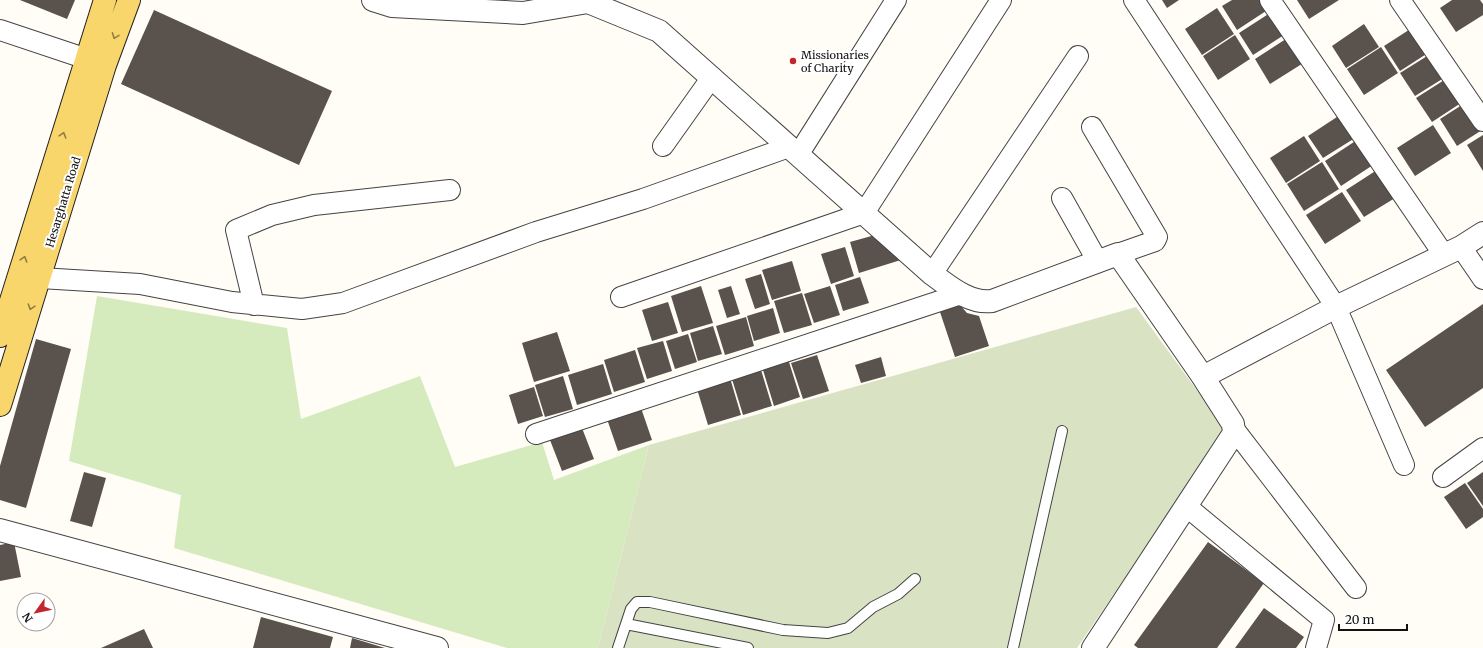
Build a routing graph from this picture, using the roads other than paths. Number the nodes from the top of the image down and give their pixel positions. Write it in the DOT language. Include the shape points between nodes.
graph roads {
  1 [pos="105,0"];
  2 [pos="129,0"];
  3 [pos="373,0"];
  4 [pos="896,0"];
  5 [pos="1001,0"];
  6 [pos="1134,0"];
  7 [pos="1270,0"];
  8 [pos="1400,0"];
  9 [pos="0,30"];
  10 [pos="1078,56"];
  11 [pos="87,59"];
  12 [pos="712,78"];
  13 [pos="1483,120"];
  14 [pos="1092,127"];
  15 [pos="663,146"];
  16 [pos="794,151"];
  17 [pos="450,190"];
  18 [pos="1062,198"];
  19 [pos="864,213"];
  20 [pos="1483,233"];
  21 [pos="1452,251"];
  22 [pos="1108,258"];
  23 [pos="932,274"];
  24 [pos="40,278"];
  25 [pos="1483,279"];
  26 [pos="961,294"];
  27 [pos="621,297"];
  28 [pos="254,304"];
  29 [pos="1336,307"];
  30 [pos="7,328"];
  31 [pos="1202,377"];
  32 [pos="0,405"];
  33 [pos="1234,428"];
  34 [pos="1062,431"];
  35 [pos="536,434"];
  36 [pos="1483,448"];
  37 [pos="1404,465"];
  38 [pos="1442,477"];
  39 [pos="1186,506"];
  40 [pos="0,530"];
  41 [pos="916,579"];
  42 [pos="1356,588"];
  43 [pos="626,624"];
  44 [pos="1095,647"];
  45 [pos="437,648"];
  46 [pos="618,648"];
  47 [pos="748,648"];
  48 [pos="1013,648"];
  49 [pos="1316,648"];
  1 -- 11 [label="main road, Hesarghatta Road"];
  2 -- 24 [label="main road, Hesarghatta Road, one-way" via="105,65"];
  3 -- 12 [label="street" via="392,6 523,13 588,2 659,31"];
  4 -- 16 [label="street"];
  5 -- 19 [label="street"];
  6 -- 29 [label="street"];
  7 -- 21 [label="street"];
  8 -- 13 [label="street"];
  9 -- 11 [label="street"];
  10 -- 23 [label="street"];
  30 -- 11 [label="main road, Hesarghatta Road, one-way"];
  12 -- 15 [label="street"];
  12 -- 16 [label="street"];
  14 -- 22 [label="street" via="1157,238 1155,241"];
  16 -- 19 [label="street"];
  16 -- 28 [label="street" via="536,232 343,303 302,309"];
  17 -- 28 [label="street" via="314,205 272,215 236,230"];
  18 -- 22 [label="street"];
  19 -- 23 [label="street"];
  19 -- 27 [label="street"];
  20 -- 21 [label="street"];
  21 -- 25 [label="street"];
  21 -- 29 [label="street"];
  22 -- 26 [label="street" via="992,301 978,301"];
  22 -- 31 [label="street"];
  23 -- 26 [label="street"];
  24 -- 28 [label="street" via="140,284"];
  24 -- 30 [label="main road, Hesarghatta Road, one-way"];
  26 -- 35 [label="street"];
  29 -- 31 [label="street"];
  29 -- 37 [label="street"];
  30 -- 32 [label="main road, Hesarghatta Road"];
  31 -- 33 [label="street"];
  33 -- 39 [label="street" via="1234,433"];
  33 -- 42 [label="street"];
  34 -- 48 [label="lane"];
  36 -- 38 [label="street"];
  39 -- 44 [label="street"];
  39 -- 49 [label="street" via="1324,620"];
  40 -- 45 [label="street"];
  41 -- 43 [label="lane" via="898,594 873,607 848,628 828,633 783,630 650,602 637,602 631,609"];
  43 -- 46 [label="lane"];
  43 -- 47 [label="lane"];
}
